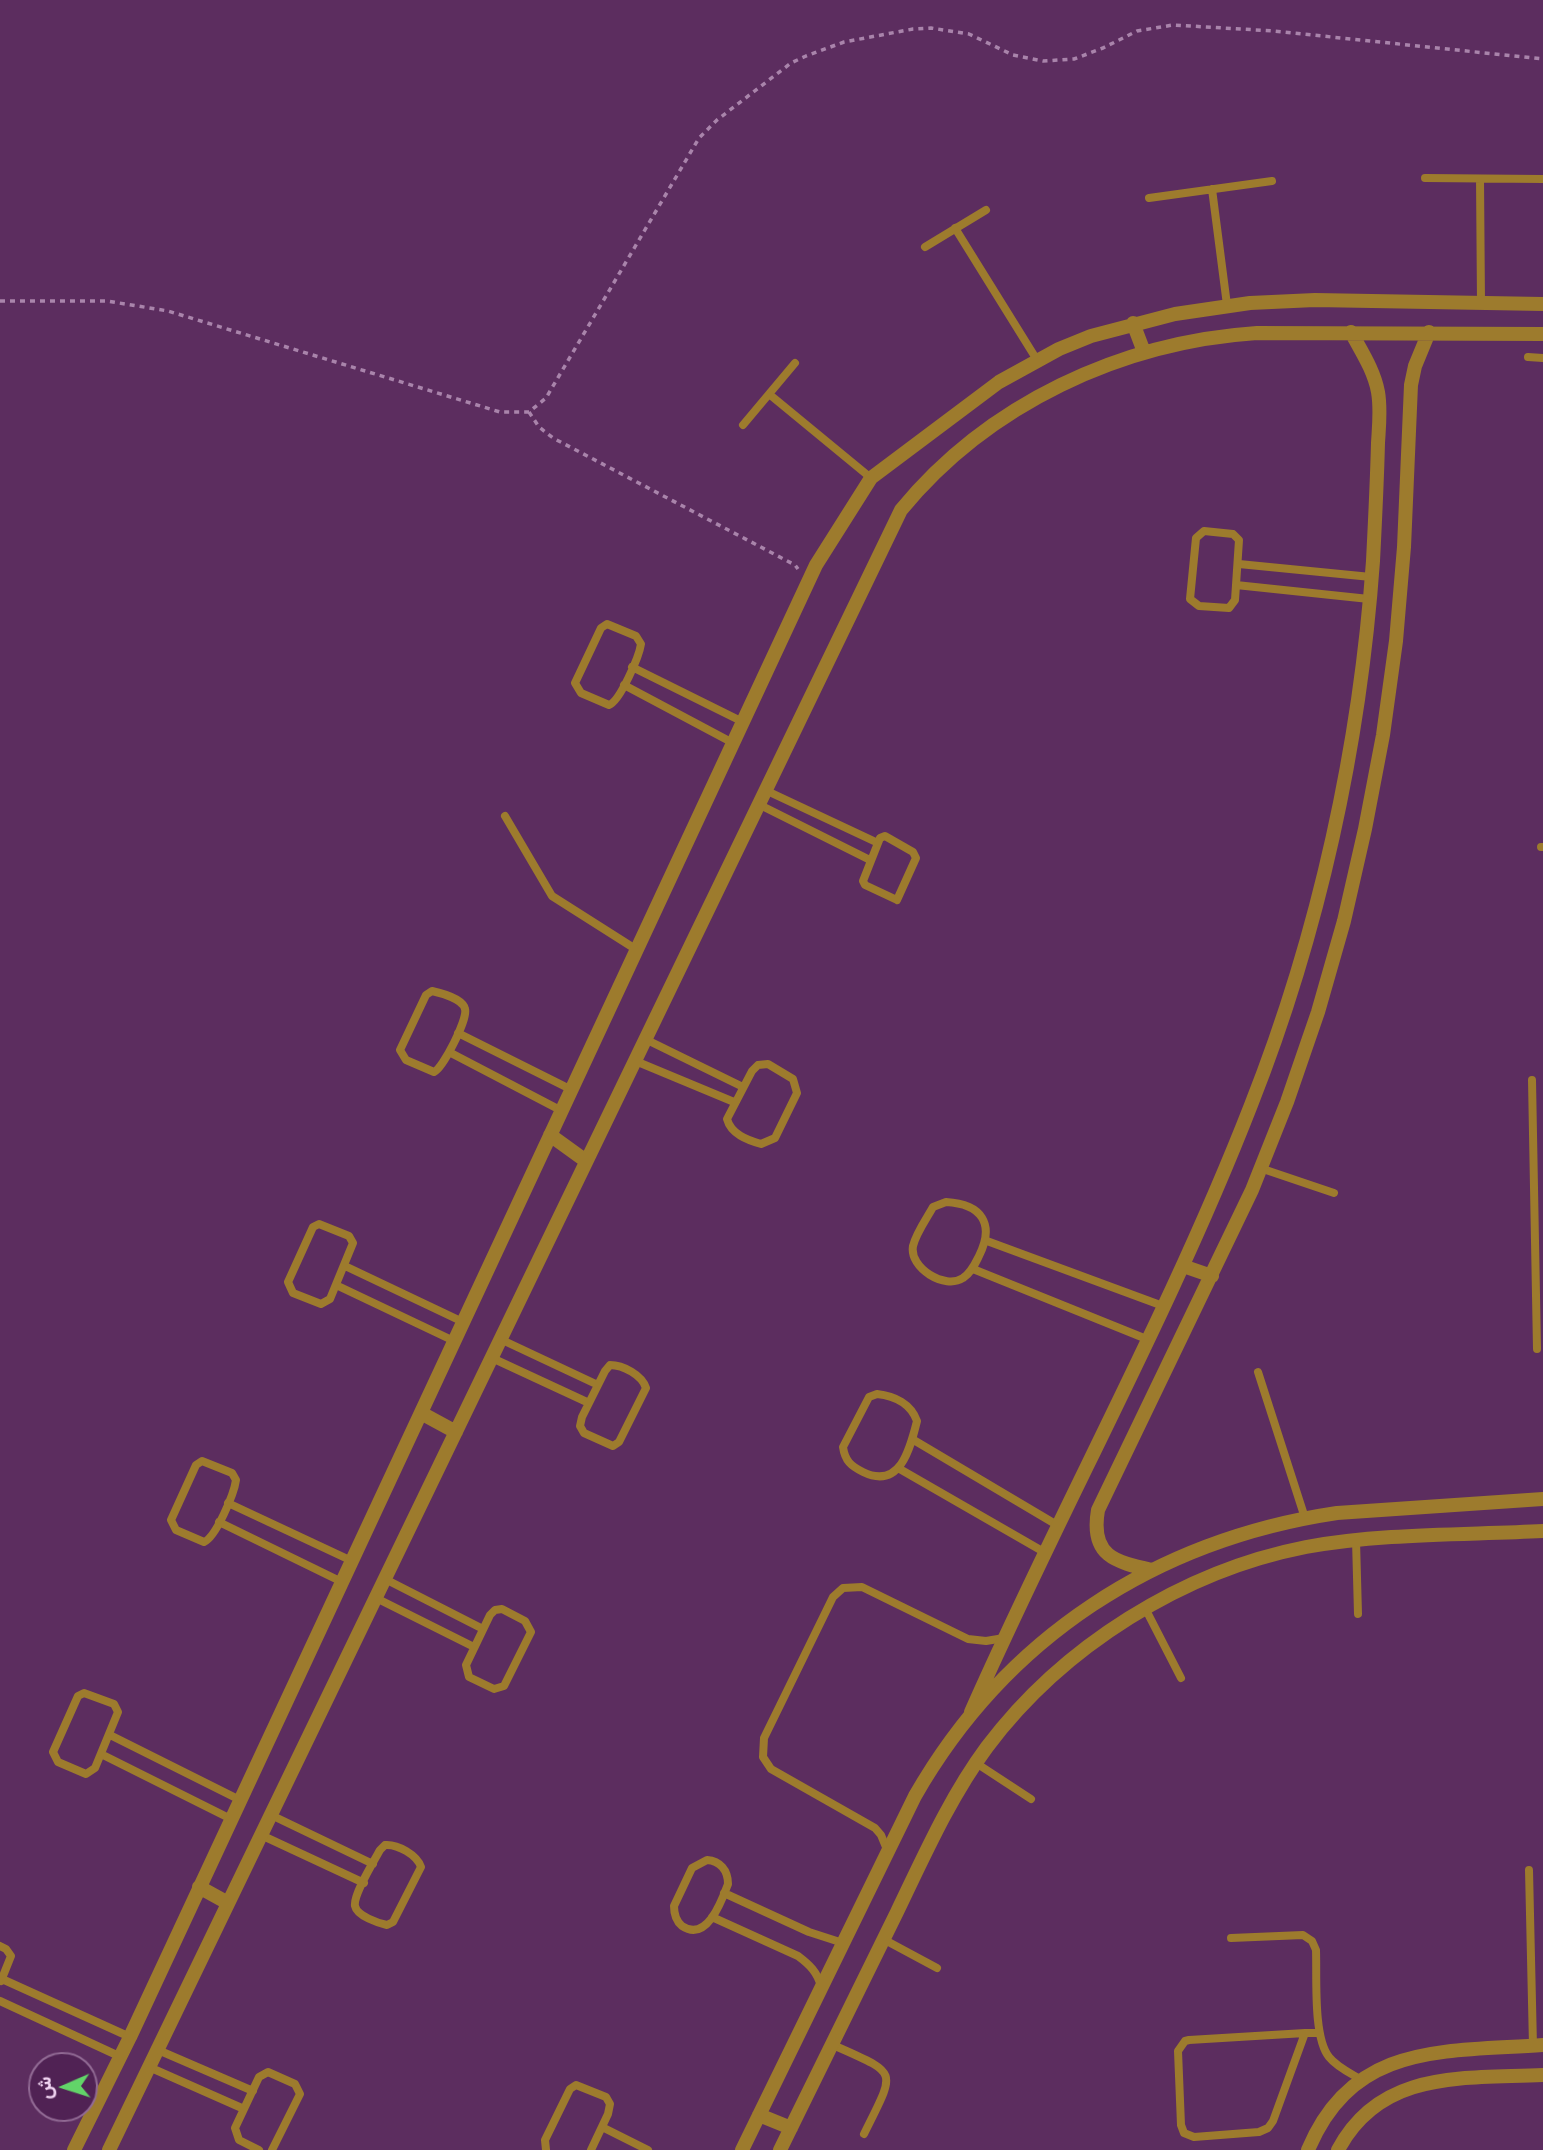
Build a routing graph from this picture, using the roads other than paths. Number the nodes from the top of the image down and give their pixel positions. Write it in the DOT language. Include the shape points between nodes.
graph roads {
  1 [pos="1426,178"];
  2 [pos="1480,178"];
  3 [pos="1543,179"];
  4 [pos="1272,181"];
  5 [pos="1212,189"];
  6 [pos="1149,198"];
  7 [pos="986,210"];
  8 [pos="955,228"];
  9 [pos="925,247"];
  10 [pos="1481,303"];
  11 [pos="1543,304"];
  12 [pos="1227,305"];
  13 [pos="1133,323"];
  14 [pos="1350,332"];
  15 [pos="1429,332"];
  16 [pos="1543,334"];
  17 [pos="1144,352"];
  18 [pos="1528,357"];
  19 [pos="1543,358"];
  20 [pos="1037,360"];
  21 [pos="795,363"];
  22 [pos="769,394"];
  23 [pos="743,425"];
  24 [pos="871,478"];
  25 [pos="1239,564"];
  26 [pos="1371,577"];
  27 [pos="1236,585"];
  28 [pos="1369,599"];
  29 [pos="632,667"];
  30 [pos="624,685"];
  31 [pos="743,722"];
  32 [pos="733,743"];
  33 [pos="765,790"];
  34 [pos="758,804"];
  35 [pos="505,816"];
  36 [pos="878,843"];
  37 [pos="870,860"];
  38 [pos="637,950"];
  39 [pos="458,1033"];
  40 [pos="645,1039"];
  41 [pos="449,1052"];
  42 [pos="633,1060"];
  43 [pos="1532,1080"];
  44 [pos="743,1087"];
  45 [pos="572,1090"];
  46 [pos="734,1102"];
  47 [pos="562,1111"];
  48 [pos="550,1135"];
  49 [pos="586,1161"];
  50 [pos="1260,1168"];
  51 [pos="1538,1182"];
  52 [pos="1334,1194"];
  53 [pos="987,1241"];
  54 [pos="1539,1241"];
  55 [pos="345,1266"];
  56 [pos="1183,1266"];
  57 [pos="973,1269"];
  58 [pos="1212,1276"];
  59 [pos="336,1285"];
  60 [pos="1163,1306"];
  61 [pos="463,1322"];
  62 [pos="500,1339"];
  63 [pos="1149,1340"];
  64 [pos="454,1341"];
  65 [pos="1537,1349"];
  66 [pos="492,1358"];
  67 [pos="1258,1372"];
  68 [pos="598,1384"];
  69 [pos="589,1403"];
  70 [pos="421,1413"];
  71 [pos="456,1432"];
  72 [pos="912,1438"];
  73 [pos="898,1468"];
  74 [pos="1543,1499"];
  75 [pos="228,1503"];
  76 [pos="1305,1518"];
  77 [pos="219,1522"];
  78 [pos="1057,1525"];
  79 [pos="1543,1531"];
  80 [pos="1356,1540"];
  81 [pos="1044,1552"];
  82 [pos="352,1561"];
  83 [pos="1152,1570"];
  84 [pos="385,1579"];
  85 [pos="342,1581"];
  86 [pos="376,1598"];
  87 [pos="1145,1608"];
  88 [pos="1358,1614"];
  89 [pos="483,1629"];
  90 [pos="1004,1638"];
  91 [pos="474,1647"];
  92 [pos="1181,1678"];
  93 [pos="971,1712"];
  94 [pos="110,1735"];
  95 [pos="101,1754"];
  96 [pos="976,1763"];
  97 [pos="1031,1799"];
  98 [pos="240,1800"];
  99 [pos="271,1815"];
  100 [pos="231,1819"];
  101 [pos="261,1835"];
  102 [pos="888,1852"];
  103 [pos="373,1864"];
  104 [pos="1530,1870"];
  105 [pos="364,1883"];
  106 [pos="199,1887"];
  107 [pos="724,1893"];
  108 [pos="228,1903"];
  109 [pos="712,1917"];
  110 [pos="1231,1938"];
  111 [pos="883,1939"];
  112 [pos="843,1943"];
  113 [pos="0,1946"];
  114 [pos="937,1968"];
  115 [pos="1,1981"];
  116 [pos="821,1987"];
  117 [pos="0,2001"];
  118 [pos="1319,2033"];
  119 [pos="1305,2034"];
  120 [pos="130,2037"];
  121 [pos="831,2045"];
  122 [pos="1538,2046"];
  123 [pos="158,2050"];
  124 [pos="121,2057"];
  125 [pos="149,2067"];
  126 [pos="1543,2075"];
  127 [pos="1360,2079"];
  128 [pos="253,2091"];
  129 [pos="244,2109"];
  130 [pos="759,2115"];
  131 [pos="602,2127"];
  132 [pos="791,2128"];
  133 [pos="864,2134"];
  134 [pos="595,2149"];
  135 [pos="74,2150"];
  136 [pos="109,2150"];
  137 [pos="259,2150"];
  138 [pos="272,2150"];
  139 [pos="546,2150"];
  140 [pos="648,2150"];
  141 [pos="742,2150"];
  142 [pos="780,2150"];
  143 [pos="1308,2150"];
  144 [pos="1338,2150"];
  1 -- 2 [label="lane"];
  2 -- 3 [label="lane"];
  2 -- 10 [label="lane"];
  4 -- 5 [label="lane"];
  5 -- 6 [label="lane"];
  5 -- 12 [label="lane"];
  7 -- 8 [label="lane"];
  8 -- 9 [label="lane"];
  8 -- 20 [label="lane"];
  10 -- 11 [label="street"];
  10 -- 12 [label="street" via="1315,300"];
  12 -- 13 [label="street"];
  13 -- 17 [label="street"];
  13 -- 20 [label="street" via="1091,335"];
  14 -- 15 [label="street"];
  14 -- 17 [label="street" via="1222,335"];
  14 -- 26 [label="street" via="1373,376 1378,401"];
  15 -- 16 [label="street"];
  15 -- 50 [label="street" via="1410,385 1396,641 1366,829 1318,1012"];
  17 -- 33 [label="street" via="1079,376 1015,410 921,486 901,510"];
  18 -- 19 [label="lane"];
  20 -- 24 [label="street" via="980,395"];
  21 -- 22 [label="lane"];
  22 -- 23 [label="lane"];
  22 -- 24 [label="lane"];
  24 -- 31 [label="street" via="816,565"];
  25 -- 26 [label="lane"];
  25 -- 27 [label="lane"];
  25 -- 27 [label="lane" via="1236,536 1204,531 1198,535 1189,595 1192,602 1229,608 1234,604"];
  26 -- 28 [label="street"];
  27 -- 28 [label="lane"];
  28 -- 56 [label="street" via="1347,761 1307,933 1253,1101"];
  29 -- 30 [label="lane"];
  29 -- 30 [label="lane" via="639,639 611,624 603,626 576,687 609,705 615,703"];
  29 -- 31 [label="lane"];
  30 -- 32 [label="lane"];
  31 -- 32 [label="street"];
  32 -- 38 [label="street"];
  33 -- 34 [label="street"];
  33 -- 36 [label="lane"];
  34 -- 37 [label="lane"];
  34 -- 40 [label="street"];
  35 -- 38 [label="lane" via="552,896"];
  36 -- 37 [label="lane"];
  36 -- 37 [label="lane" via="885,836 915,855 899,899 865,885 863,877"];
  38 -- 45 [label="street"];
  39 -- 41 [label="lane"];
  39 -- 41 [label="lane" via="466,1015 464,1006 436,991 429,992 401,1054 434,1072"];
  39 -- 45 [label="lane"];
  40 -- 42 [label="street"];
  40 -- 44 [label="lane"];
  41 -- 47 [label="lane"];
  42 -- 46 [label="lane"];
  42 -- 49 [label="street"];
  43 -- 51 [label="lane"];
  44 -- 46 [label="lane"];
  44 -- 46 [label="lane" via="755,1068 768,1064 796,1083 797,1093 775,1138 766,1144 756,1143 731,1129 727,1119"];
  45 -- 47 [label="street"];
  47 -- 48 [label="street"];
  48 -- 49 [label="street"];
  48 -- 61 [label="street"];
  49 -- 62 [label="street"];
  50 -- 52 [label="lane"];
  50 -- 58 [label="street"];
  51 -- 54 [label="lane"];
  53 -- 57 [label="lane"];
  53 -- 57 [label="lane" via="976,1211 946,1202 933,1207 913,1246 920,1267 943,1281 962,1280"];
  53 -- 60 [label="lane"];
  54 -- 65 [label="lane"];
  55 -- 59 [label="lane"];
  55 -- 59 [label="lane" via="352,1239 316,1225 288,1287 321,1304 328,1302"];
  55 -- 61 [label="lane"];
  56 -- 58 [label="street"];
  56 -- 60 [label="street"];
  57 -- 63 [label="lane"];
  58 -- 83 [label="street" via="1098,1510 1097,1534 1109,1556 1119,1563"];
  59 -- 64 [label="lane"];
  60 -- 63 [label="street"];
  61 -- 64 [label="street"];
  62 -- 66 [label="street"];
  62 -- 68 [label="lane"];
  63 -- 78 [label="street"];
  64 -- 70 [label="street"];
  66 -- 69 [label="lane"];
  66 -- 71 [label="street"];
  67 -- 76 [label="lane"];
  68 -- 69 [label="lane"];
  68 -- 69 [label="lane" via="614,1365 645,1383 616,1444 608,1445 582,1430"];
  70 -- 71 [label="street"];
  70 -- 82 [label="street"];
  71 -- 84 [label="street"];
  72 -- 73 [label="lane"];
  72 -- 73 [label="lane" via="917,1420 908,1405 877,1394 869,1398 843,1447 854,1468 874,1478 889,1477"];
  72 -- 78 [label="lane"];
  73 -- 81 [label="lane"];
  74 -- 76 [label="street"];
  75 -- 77 [label="lane"];
  75 -- 77 [label="lane" via="236,1485 234,1476 206,1461 199,1462 171,1524 204,1542"];
  75 -- 82 [label="lane"];
  76 -- 83 [label="street" via="1211,1544"];
  77 -- 85 [label="lane"];
  78 -- 81 [label="street"];
  79 -- 80 [label="street"];
  80 -- 87 [label="street" via="1239,1565"];
  80 -- 88 [label="lane"];
  81 -- 90 [label="street"];
  82 -- 85 [label="street"];
  83 -- 93 [label="street" via="1043,1642"];
  84 -- 86 [label="street"];
  84 -- 89 [label="lane"];
  85 -- 98 [label="street"];
  86 -- 91 [label="lane"];
  86 -- 99 [label="street"];
  87 -- 92 [label="lane"];
  87 -- 96 [label="street" via="1054,1675 1009,1720"];
  89 -- 91 [label="lane"];
  89 -- 91 [label="lane" via="498,1609 530,1627 501,1689 467,1674"];
  90 -- 93 [label="street"];
  90 -- 102 [label="lane" via="968,1639 856,1585 833,1597 764,1738 763,1757 771,1769 875,1828"];
  93 -- 102 [label="street" via="932,1767"];
  94 -- 95 [label="lane"];
  94 -- 95 [label="lane" via="117,1708 81,1694 53,1756 86,1774 93,1771"];
  94 -- 98 [label="lane"];
  95 -- 100 [label="lane"];
  96 -- 97 [label="lane"];
  96 -- 111 [label="street"];
  98 -- 100 [label="street"];
  99 -- 101 [label="street"];
  99 -- 103 [label="lane"];
  100 -- 106 [label="street"];
  101 -- 105 [label="lane"];
  101 -- 108 [label="street"];
  102 -- 112 [label="street"];
  103 -- 105 [label="lane"];
  103 -- 105 [label="lane" via="388,1845 420,1863 391,1924 383,1925 356,1910 355,1901"];
  104 -- 122 [label="lane"];
  106 -- 108 [label="street"];
  106 -- 120 [label="street"];
  107 -- 109 [label="lane"];
  107 -- 109 [label="lane" via="728,1878 718,1862 707,1860 692,1868 676,1900 676,1919 692,1929 704,1926"];
  107 -- 112 [label="lane"];
  108 -- 123 [label="street"];
  109 -- 116 [label="lane" via="798,1956 818,1975"];
  110 -- 118 [label="lane" via="1303,1936 1312,1941"];
  111 -- 114 [label="lane"];
  111 -- 121 [label="street"];
  112 -- 116 [label="street"];
  113 -- 115 [label="lane" via="11,1956"];
  115 -- 120 [label="lane"];
  116 -- 130 [label="street"];
  117 -- 124 [label="lane"];
  118 -- 119 [label="lane"];
  118 -- 127 [label="lane" via="1330,2059"];
  119 -- 119 [label="lane" via="1181,2044 1178,2063 1184,2133 1194,2137 1268,2128"];
  120 -- 124 [label="street"];
  121 -- 132 [label="street"];
  121 -- 133 [label="lane" via="880,2067 886,2075 887,2087"];
  122 -- 127 [label="street" via="1422,2055"];
  123 -- 125 [label="street"];
  123 -- 128 [label="lane"];
  124 -- 135 [label="street"];
  125 -- 129 [label="lane"];
  125 -- 136 [label="street"];
  126 -- 144 [label="street" via="1446,2080 1409,2087 1366,2111"];
  127 -- 143 [label="street" via="1328,2110"];
  128 -- 129 [label="lane"];
  128 -- 138 [label="lane" via="268,2072 300,2090"];
  129 -- 137 [label="lane" via="236,2137"];
  130 -- 132 [label="street"];
  130 -- 141 [label="street"];
  131 -- 134 [label="lane"];
  131 -- 139 [label="lane" via="610,2109 608,2100 580,2085 573,2086 545,2140"];
  131 -- 140 [label="lane"];
  132 -- 142 [label="street"];
}
